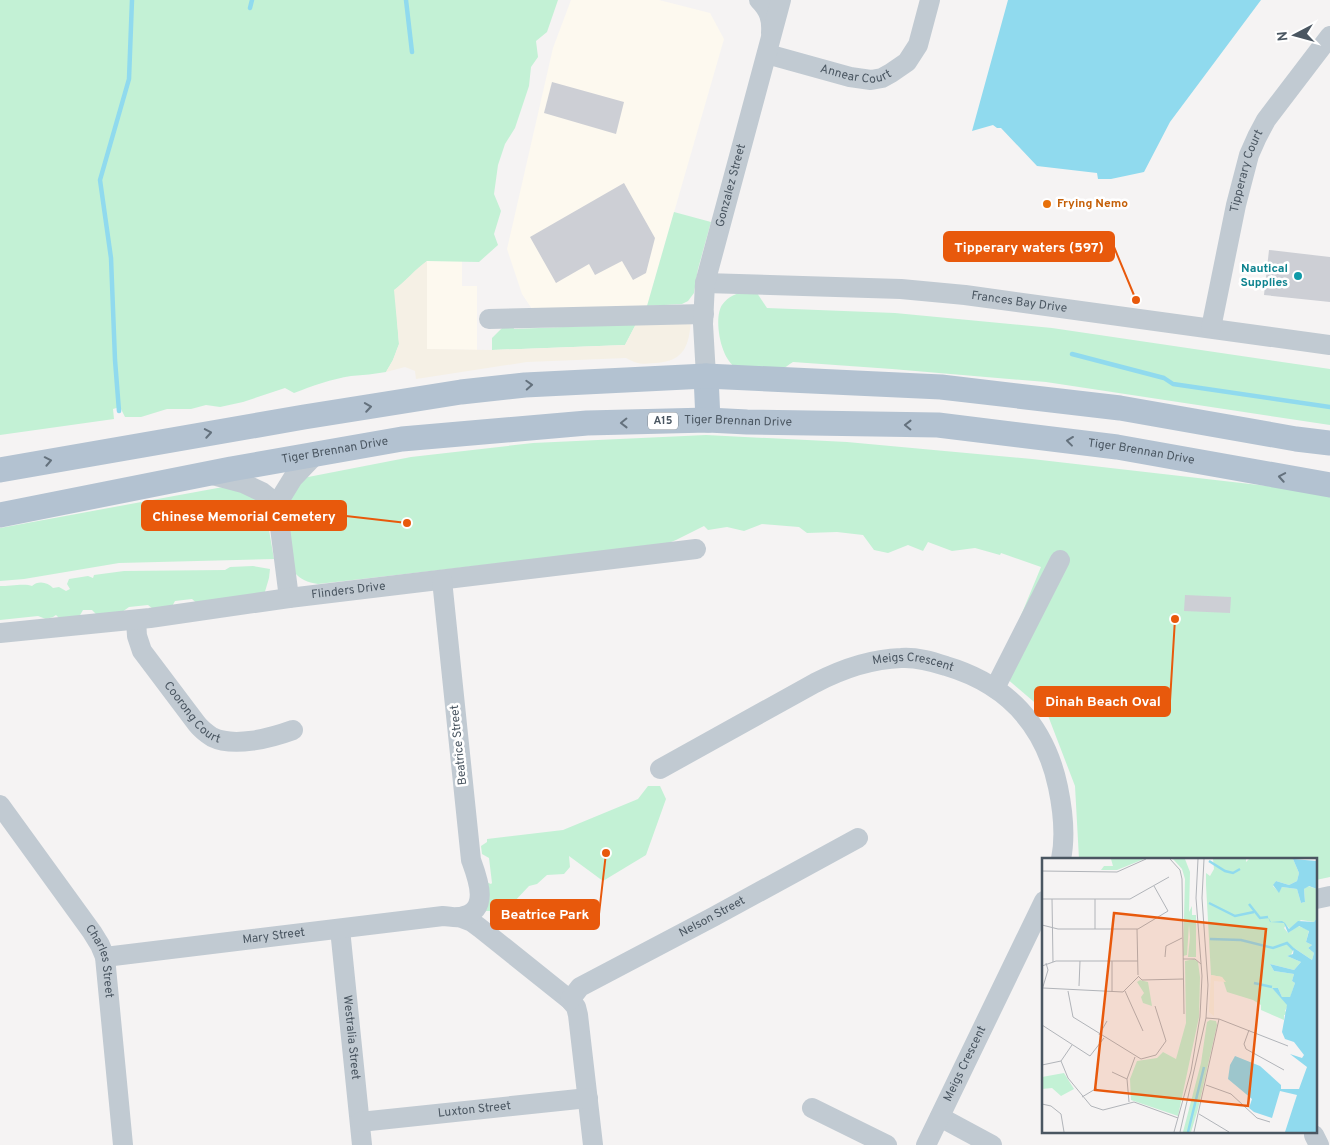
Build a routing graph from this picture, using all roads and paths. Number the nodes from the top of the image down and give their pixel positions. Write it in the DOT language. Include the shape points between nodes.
graph roads {
  1 [pos="759,0"];
  2 [pos="781,0"];
  3 [pos="930,0"];
  4 [pos="1330,36"];
  5 [pos="769,47"];
  6 [pos="705,283"];
  7 [pos="704,314"];
  8 [pos="489,319"];
  9 [pos="1211,328"];
  10 [pos="1330,345"];
  11 [pos="706,376"];
  12 [pos="708,420"];
  13 [pos="1249,431"];
  14 [pos="1330,443"];
  15 [pos="1330,451"];
  16 [pos="315,455"];
  17 [pos="0,470"];
  18 [pos="207,474"];
  19 [pos="1330,485"];
  20 [pos="277,504"];
  21 [pos="0,515"];
  22 [pos="696,548"];
  23 [pos="1060,560"];
  24 [pos="442,580"];
  25 [pos="289,598"];
  26 [pos="136,620"];
  27 [pos="0,633"];
  28 [pos="995,688"];
  29 [pos="293,730"];
  30 [pos="660,769"];
  31 [pos="0,805"];
  32 [pos="858,838"];
  33 [pos="1060,858"];
  34 [pos="1042,905"];
  35 [pos="466,915"];
  36 [pos="340,929"];
  37 [pos="105,957"];
  38 [pos="570,1000"];
  39 [pos="588,1098"];
  40 [pos="812,1108"];
  41 [pos="940,1117"];
  42 [pos="360,1122"];
  43 [pos="124,1145"];
  44 [pos="362,1145"];
  45 [pos="592,1145"];
  46 [pos="887,1145"];
  47 [pos="926,1145"];
  48 [pos="992,1145"];
  1 -- 5 [label="street" via="770,14 772,23"];
  2 -- 5 [label="street, Gonzalez Street"];
  3 -- 5 [label="street, Annear Court" via="918,45 907,62 882,78 850,77"];
  4 -- 9 [label="street, Tipperary Court" via="1266,120 1249,155"];
  5 -- 6 [label="street, Gonzalez Street"];
  6 -- 7 [label="street, Gonzalez Street"];
  6 -- 9 [label="street, Frances Bay Drive" via="901,289"];
  7 -- 8 [label="street"];
  7 -- 11 [label="street, Gonzalez Street"];
  9 -- 10 [label="street, Frances Bay Drive"];
  11 -- 12 [label="main road"];
  11 -- 13 [label="main road" via="941,387 1120,408"];
  17 -- 11 [label="main road, one-way" via="461,392 525,385"];
  12 -- 16 [label="main road, Tiger Brennan Drive / A15, one-way" via="526,428 402,440"];
  19 -- 12 [label="main road, Tiger Brennan Drive / A15, one-way" via="1117,447 938,425"];
  13 -- 14 [label="main road"];
  13 -- 15 [label="main road" via="1268,442"];
  16 -- 18 [label="main road, Tiger Brennan Drive / A15"];
  16 -- 20 [label="street" via="292,478"];
  18 -- 20 [label="street" via="243,483"];
  18 -- 21 [label="main road, Tiger Brennan Drive / A15"];
  20 -- 25 [label="street"];
  22 -- 24 [label="street, Flinders Drive"];
  23 -- 28 [label="street"];
  24 -- 25 [label="street, Flinders Drive"];
  24 -- 35 [label="street, Beatrice Street" via="471,860"];
  25 -- 26 [label="street, Flinders Drive"];
  26 -- 27 [label="street, Flinders Drive"];
  26 -- 29 [label="street, Coorong Court" via="142,651 205,733 221,740 242,742"];
  28 -- 30 [label="street, Meigs Crescent" via="975,676 930,661 902,658 858,664 832,674"];
  28 -- 33 [label="street, Meigs Crescent" via="1026,717 1047,752 1055,773 1064,827"];
  31 -- 37 [label="street, Charles Street" via="92,932"];
  32 -- 38 [label="street, Nelson Street" via="580,987"];
  34 -- 41 [label="street, Meigs Crescent"];
  35 -- 36 [label="street, Mary Street"];
  35 -- 38 [label="street"];
  36 -- 37 [label="street, Mary Street"];
  36 -- 42 [label="street, Westralia Street"];
  37 -- 43 [label="street, Charles Street"];
  38 -- 39 [label="street" via="578,1015"];
  39 -- 42 [label="street, Luxton Street"];
  39 -- 45 [label="street"];
  40 -- 46 [label="street"];
  41 -- 47 [label="street, Meigs Crescent"];
  41 -- 48 [label="street"];
  42 -- 44 [label="street, Westralia Street"];
}
